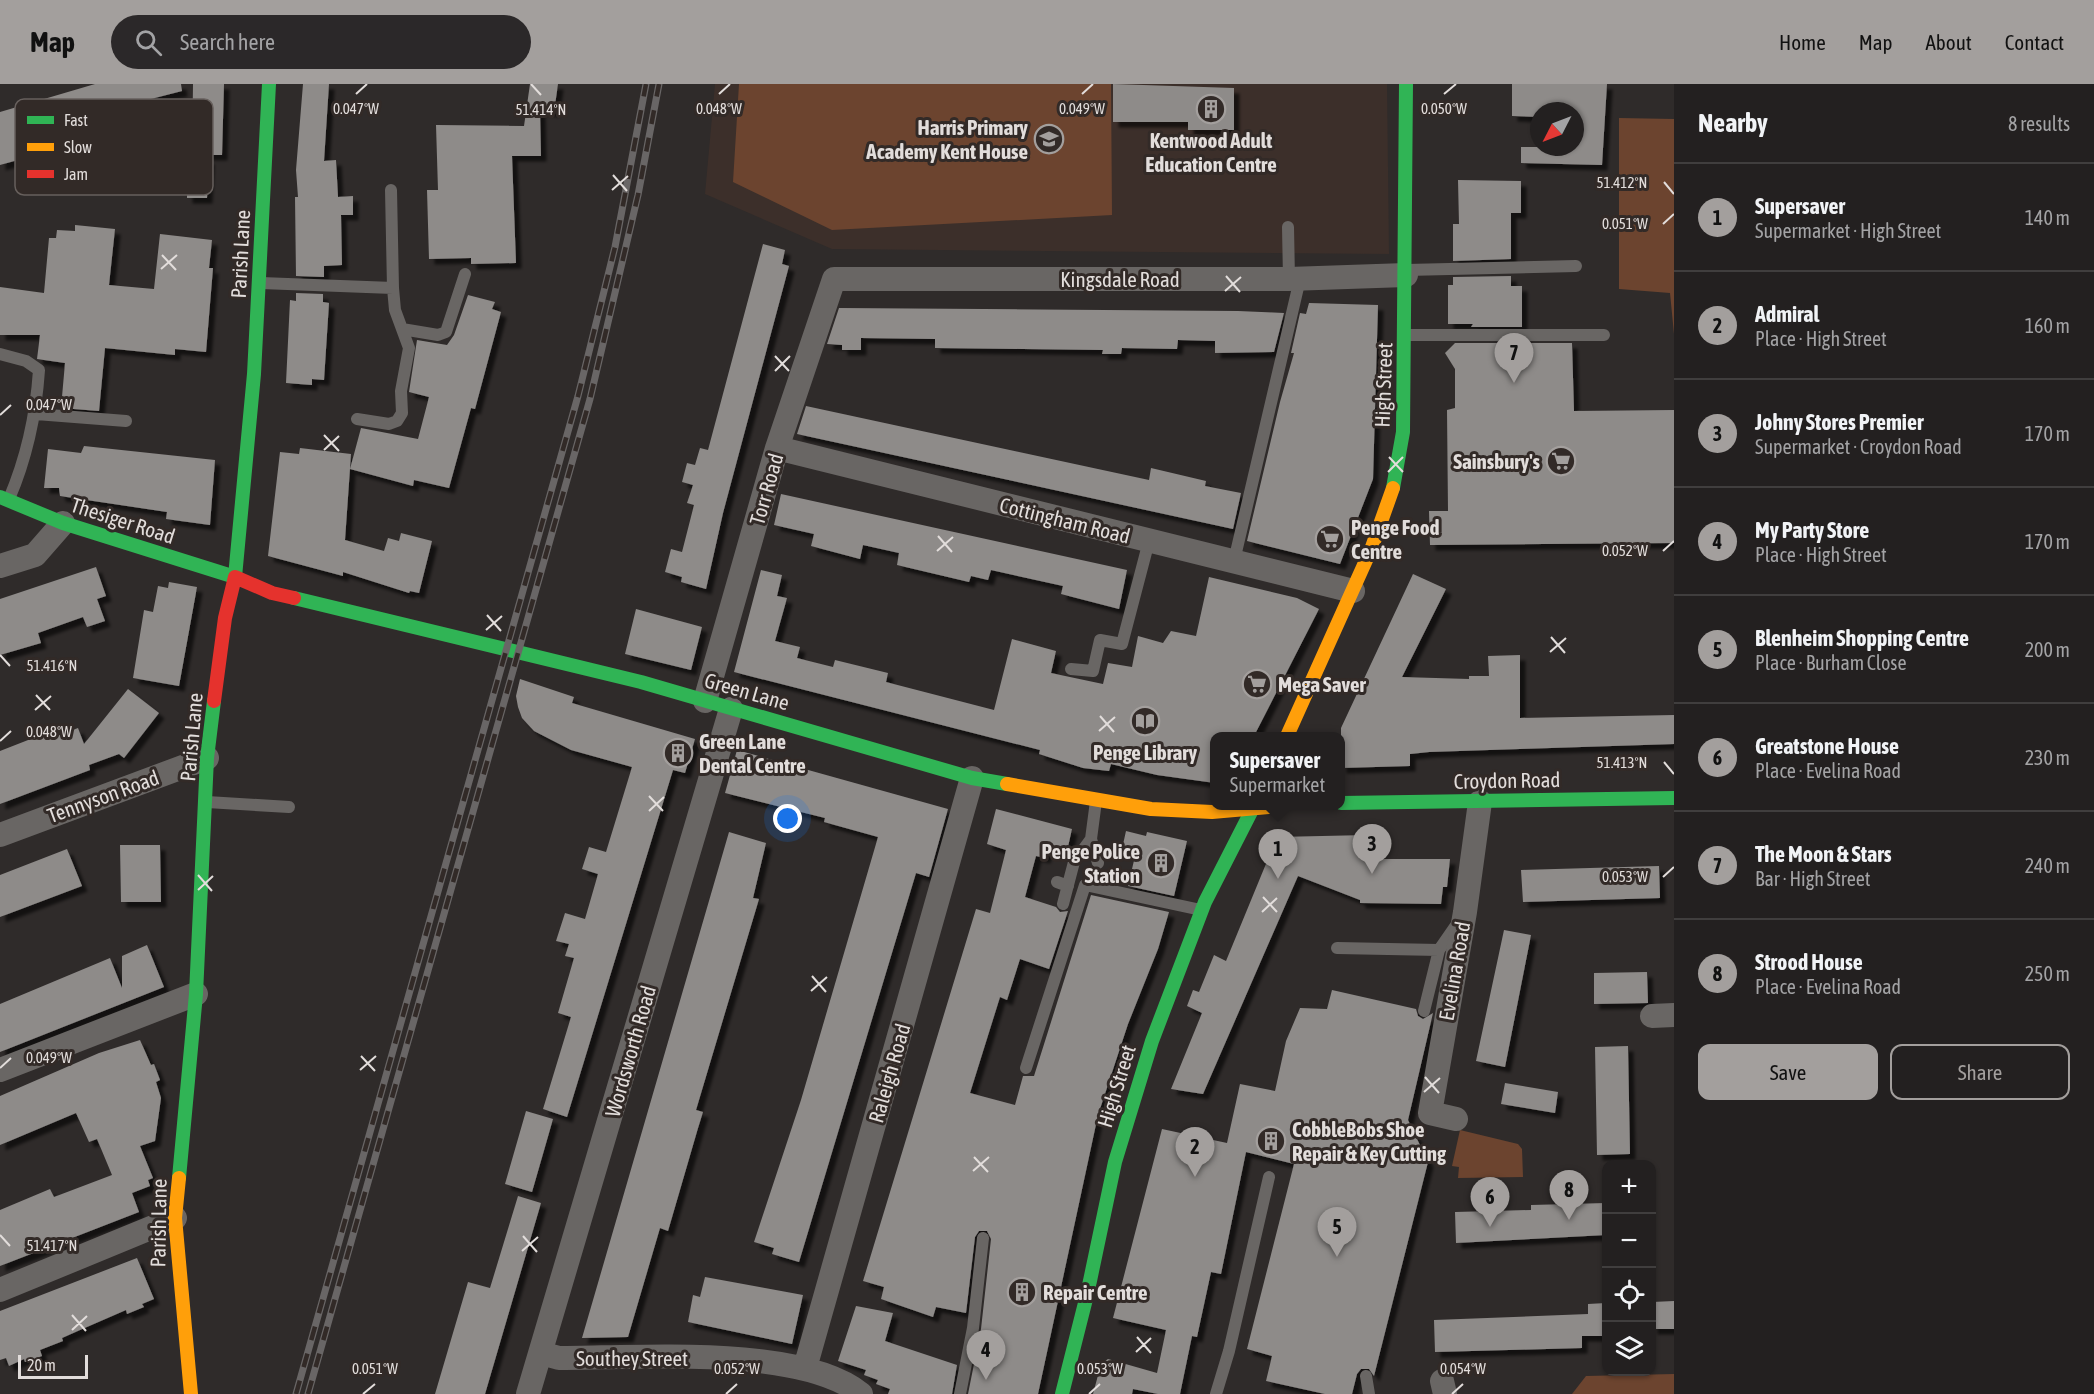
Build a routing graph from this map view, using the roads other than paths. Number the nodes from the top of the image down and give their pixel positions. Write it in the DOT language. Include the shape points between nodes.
graph roads {
  1 [pos="269,84"];
  2 [pos="1406,84"];
  3 [pos="391,190"];
  4 [pos="1288,227"];
  5 [pos="1576,266"];
  6 [pos="1406,273"];
  7 [pos="465,274"];
  8 [pos="834,279"];
  9 [pos="1294,279"];
  10 [pos="259,283"];
  11 [pos="393,288"];
  12 [pos="402,329"];
  13 [pos="1405,335"];
  14 [pos="1604,335"];
  15 [pos="0,354"];
  16 [pos="36,414"];
  17 [pos="357,419"];
  18 [pos="126,421"];
  19 [pos="777,448"];
  20 [pos="4,499"];
  21 [pos="63,523"];
  22 [pos="1149,541"];
  23 [pos="1234,561"];
  24 [pos="0,566"];
  25 [pos="235,578"];
  26 [pos="1353,591"];
  27 [pos="1071,669"];
  28 [pos="705,700"];
  29 [pos="731,709"];
  30 [pos="1289,732"];
  31 [pos="207,758"];
  32 [pos="972,778"];
  33 [pos="1674,798"];
  34 [pos="1096,800"];
  35 [pos="207,802"];
  36 [pos="1480,802"];
  37 [pos="1345,803"];
  38 [pos="289,807"];
  39 [pos="1228,810"];
  40 [pos="1252,810"];
  41 [pos="0,835"];
  42 [pos="1091,839"];
  43 [pos="1098,863"];
  44 [pos="1063,904"];
  45 [pos="1202,910"];
  46 [pos="1465,912"];
  47 [pos="1336,948"];
  48 [pos="1439,950"];
  49 [pos="196,994"];
  50 [pos="1424,1011"];
  51 [pos="1026,1068"];
  52 [pos="0,1070"];
  53 [pos="1456,1119"];
  54 [pos="1269,1177"];
  55 [pos="175,1218"];
  56 [pos="983,1238"];
  57 [pos="0,1290"];
  58 [pos="541,1353"];
  59 [pos="805,1368"];
  60 [pos="1366,1376"];
  61 [pos="191,1394"];
  62 [pos="528,1394"];
  63 [pos="861,1394"];
  64 [pos="960,1394"];
  65 [pos="1062,1394"];
  66 [pos="1216,1394"];
  67 [pos="1369,1394"];
  1 -- 10 [label="main road, Parish Lane"];
  2 -- 6 [label="main road, High Street"];
  3 -- 11 [label="lane"];
  4 -- 9 [label="lane"];
  5 -- 6 [label="lane"];
  6 -- 9 [label="street, Kingsdale Road"];
  6 -- 13 [label="main road, High Street"];
  7 -- 12 [label="lane" via="446,332 438,335"];
  8 -- 9 [label="street, Kingsdale Road"];
  8 -- 19 [label="street, Torr Road"];
  9 -- 23 [label="lane"];
  10 -- 11 [label="lane"];
  10 -- 25 [label="main road, Parish Lane"];
  11 -- 12 [label="lane"];
  12 -- 17 [label="lane" via="409,348 400,418 389,424"];
  13 -- 14 [label="lane"];
  13 -- 26 [label="main road, High Street" via="1403,432 1393,486"];
  15 -- 16 [label="lane" via="39,369"];
  16 -- 18 [label="lane"];
  16 -- 20 [label="lane" via="20,473"];
  19 -- 22 [label="street, Cottingham Road"];
  19 -- 28 [label="street, Torr Road"];
  20 -- 21 [label="main road, Thesiger Road"];
  21 -- 24 [label="street" via="34,555"];
  21 -- 25 [label="main road, Thesiger Road"];
  22 -- 23 [label="street, Cottingham Road"];
  22 -- 27 [label="lane" via="1122,644 1100,640 1093,670"];
  23 -- 26 [label="street, Cottingham Road"];
  25 -- 28 [label="main road, Green Lane" via="272,593"];
  25 -- 31 [label="main road, Parish Lane" via="225,618"];
  26 -- 30 [label="main road, High Street"];
  28 -- 29 [label="main road, Green Lane"];
  29 -- 32 [label="main road, Green Lane"];
  29 -- 58 [label="street, Wordsworth Road"];
  31 -- 35 [label="main road, Parish Lane"];
  31 -- 41 [label="street, Tennyson Road"];
  32 -- 34 [label="main road, Green Lane"];
  32 -- 59 [label="street, Raleigh Road"];
  33 -- 36 [label="main road, Croydon Road"];
  34 -- 39 [label="main road, Green Lane" via="1151,809"];
  34 -- 42 [label="lane"];
  35 -- 38 [label="lane"];
  35 -- 49 [label="main road, Parish Lane"];
  36 -- 37 [label="main road, Croydon Road"];
  36 -- 46 [label="street, Evelina Road"];
  40 -- 45 [label="main road, High Street"];
  42 -- 43 [label="lane"];
  42 -- 44 [label="lane" via="1062,884"];
  45 -- 51 [label="lane" via="1085,885"];
  45 -- 65 [label="main road, High Street" via="1152,1041 1115,1162 1088,1295"];
  46 -- 48 [label="lane"];
  46 -- 53 [label="street, Evelina Road" via="1430,1113"];
  47 -- 48 [label="lane"];
  48 -- 50 [label="lane"];
  49 -- 52 [label="street"];
  49 -- 55 [label="main road, Parish Lane"];
  54 -- 66 [label="lane"];
  55 -- 57 [label="street"];
  55 -- 61 [label="main road, Parish Lane"];
  56 -- 64 [label="lane" via="973,1328"];
  58 -- 59 [label="street, Southey Street" via="559,1358 748,1359"];
  58 -- 62 [label="street, Wordsworth Road"];
  59 -- 63 [label="street, Southey Street"];
  60 -- 67 [label="lane"];
}
